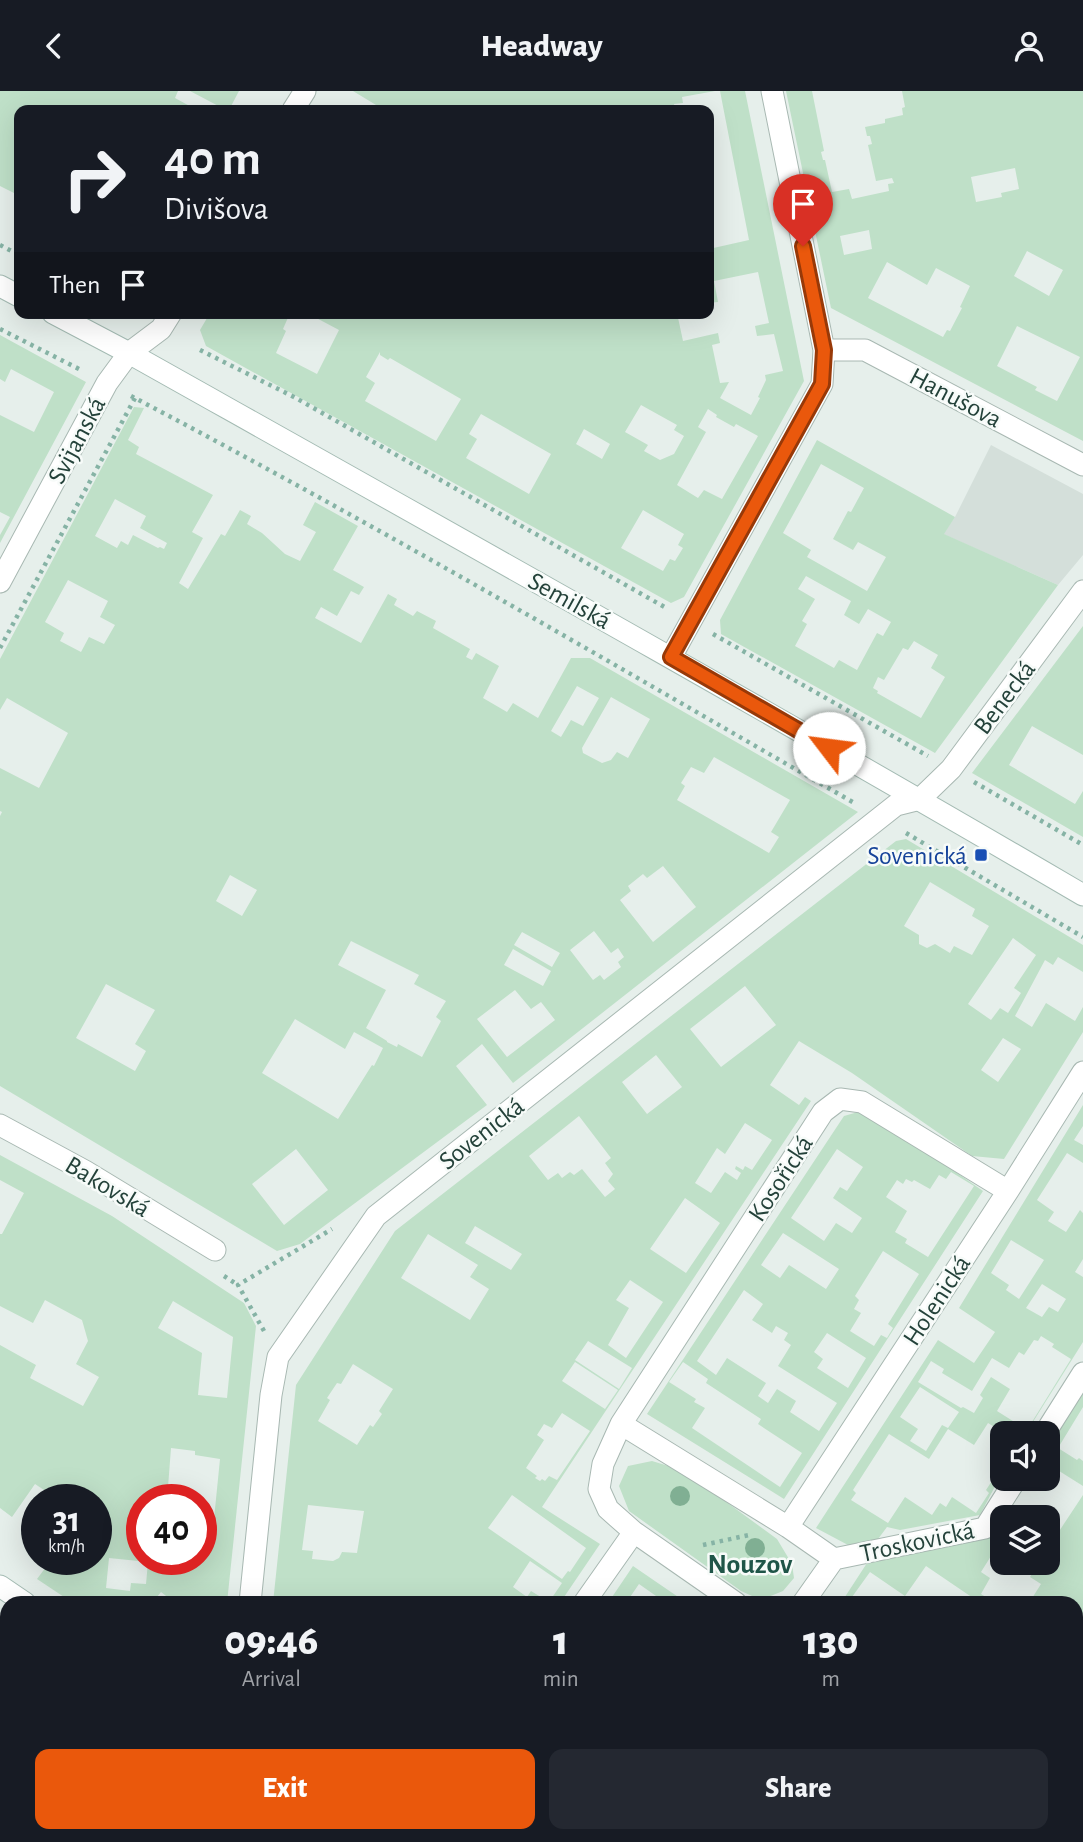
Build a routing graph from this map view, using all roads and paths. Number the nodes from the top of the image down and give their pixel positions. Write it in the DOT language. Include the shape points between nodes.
graph roads {
  1 [pos="772,91"];
  2 [pos="64,319"];
  3 [pos="167,319"];
  4 [pos="0,329"];
  5 [pos="200,350"];
  6 [pos="824,350"];
  7 [pos="129,353"];
  8 [pos="107,383"];
  9 [pos="135,398"];
  10 [pos="1083,465"];
  11 [pos="0,582"];
  12 [pos="1083,591"];
  13 [pos="676,614"];
  14 [pos="703,629"];
  15 [pos="0,648"];
  16 [pos="671,657"];
  17 [pos="929,756"];
  18 [pos="964,776"];
  19 [pos="920,799"];
  20 [pos="881,818"];
  21 [pos="1083,845"];
  22 [pos="1083,895"];
  23 [pos="1083,937"];
  24 [pos="1083,1072"];
  25 [pos="0,1125"];
  26 [pos="1007,1191"];
  27 [pos="376,1216"];
  28 [pos="215,1250"];
  29 [pos="278,1357"];
  30 [pos="1083,1373"];
  31 [pos="1053,1421"];
  32 [pos="621,1424"];
  33 [pos="1008,1491"];
  34 [pos="788,1527"];
  35 [pos="634,1532"];
  36 [pos="664,1553"];
  37 [pos="834,1559"];
  38 [pos="0,1586"];
  39 [pos="15,1596"];
  40 [pos="251,1596"];
  41 [pos="589,1596"];
  42 [pos="726,1596"];
  43 [pos="808,1596"];
  1 -- 6 [label="street"];
  2 -- 7 [label="street, Semilská"];
  3 -- 7 [label="street, Svijanská"];
  4 -- 8 [label="path"];
  5 -- 13 [label="path" via="293,397"];
  6 -- 10 [label="street, Hanušova" via="865,349"];
  6 -- 16 [label="street" via="822,384"];
  7 -- 8 [label="street, Svijanská"];
  7 -- 16 [label="street, Semilská"];
  8 -- 9 [label="path"];
  8 -- 11 [label="street, Svijanská"];
  9 -- 15 [label="path"];
  9 -- 20 [label="path"];
  12 -- 19 [label="street, Benecká" via="951,769"];
  14 -- 17 [label="path"];
  16 -- 19 [label="street, Semilská"];
  18 -- 21 [label="path"];
  19 -- 20 [label="street, Sovenická" via="896,805"];
  19 -- 22 [label="street, Semilská"];
  20 -- 23 [label="path"];
  20 -- 27 [label="street, Sovenická"];
  24 -- 26 [label="street, Holenická"];
  25 -- 28 [label="street, Bakovská"];
  26 -- 32 [label="street, Kosořická" via="862,1102 840,1099 823,1112"];
  26 -- 34 [label="street, Holenická"];
  27 -- 29 [label="street, Sovenická"];
  27 -- 29 [label="path" via="343,1223 238,1285"];
  29 -- 40 [label="street, Sovenická"];
  30 -- 31 [label="street"];
  32 -- 34 [label="street"];
  32 -- 35 [label="street, Kosořická" via="603,1464 599,1489 608,1509"];
  33 -- 37 [label="street, Troskovická" via="985,1528"];
  34 -- 36 [label="path"];
  34 -- 37 [label="street"];
  35 -- 36 [label="street, Kosořická"];
  35 -- 41 [label="street"];
  36 -- 42 [label="street, Kosořická"];
  37 -- 43 [label="street"];
  38 -- 39 [label="street"];
}
